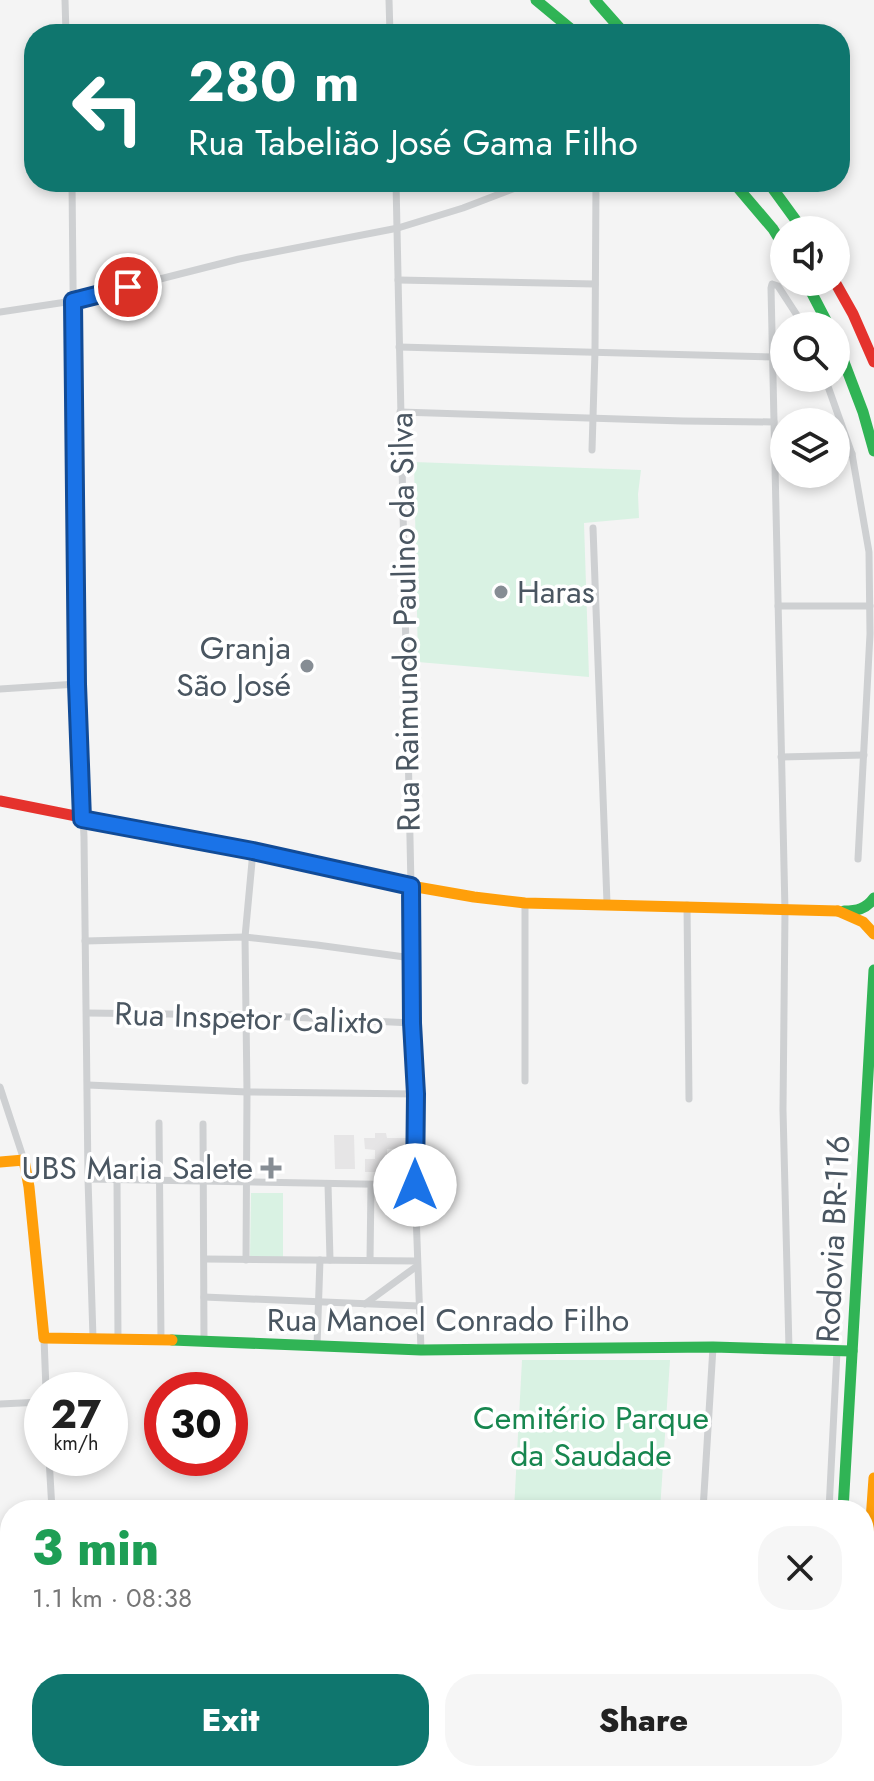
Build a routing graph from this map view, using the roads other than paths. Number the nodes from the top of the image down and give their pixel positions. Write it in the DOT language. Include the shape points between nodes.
graph roads {
  1 [pos="65,0"];
  2 [pos="389,0"];
  3 [pos="536,0"];
  4 [pos="595,0"];
  5 [pos="66,24"];
  6 [pos="390,24"];
  7 [pos="565,24"];
  8 [pos="616,24"];
  9 [pos="72,192"];
  10 [pos="396,192"];
  11 [pos="505,192"];
  12 [pos="596,192"];
  13 [pos="742,192"];
  14 [pos="775,192"];
  15 [pos="793,216"];
  16 [pos="770,225"];
  17 [pos="398,228"];
  18 [pos="398,280"];
  19 [pos="595,284"];
  20 [pos="843,296"];
  21 [pos="73,301"];
  22 [pos="0,312"];
  23 [pos="772,312"];
  24 [pos="795,312"];
  25 [pos="399,347"];
  26 [pos="595,351"];
  27 [pos="770,357"];
  28 [pos="874,362"];
  29 [pos="850,378"];
  30 [pos="830,392"];
  31 [pos="400,412"];
  32 [pos="593,417"];
  33 [pos="770,422"];
  34 [pos="592,450"];
  35 [pos="874,451"];
  36 [pos="852,454"];
  37 [pos="775,488"];
  38 [pos="593,528"];
  39 [pos="778,606"];
  40 [pos="870,606"];
  41 [pos="77,684"];
  42 [pos="0,689"];
  43 [pos="864,755"];
  44 [pos="781,757"];
  45 [pos="0,801"];
  46 [pos="82,819"];
  47 [pos="253,851"];
  48 [pos="858,859"];
  49 [pos="411,886"];
  50 [pos="874,898"];
  51 [pos="525,902"];
  52 [pos="607,903"];
  53 [pos="687,905"];
  54 [pos="785,911"];
  55 [pos="838,911"];
  56 [pos="874,934"];
  57 [pos="245,937"];
  58 [pos="85,941"];
  59 [pos="412,958"];
  60 [pos="874,970"];
  61 [pos="87,1013"];
  62 [pos="247,1015"];
  63 [pos="412,1023"];
  64 [pos="525,1081"];
  65 [pos="88,1085"];
  66 [pos="0,1087"];
  67 [pos="247,1092"];
  68 [pos="416,1094"];
  69 [pos="689,1099"];
  70 [pos="159,1123"];
  71 [pos="203,1124"];
  72 [pos="24,1160"];
  73 [pos="0,1162"];
  74 [pos="88,1179"];
  75 [pos="117,1180"];
  76 [pos="160,1181"];
  77 [pos="204,1181"];
  78 [pos="247,1182"];
  79 [pos="328,1184"];
  80 [pos="371,1185"];
  81 [pos="415,1185"];
  82 [pos="205,1259"];
  83 [pos="246,1260"];
  84 [pos="320,1260"];
  85 [pos="330,1260"];
  86 [pos="370,1260"];
  87 [pos="417,1263"];
  88 [pos="204,1297"];
  89 [pos="319,1301"];
  90 [pos="365,1304"];
  91 [pos="419,1306"];
  92 [pos="44,1338"];
  93 [pos="93,1338"];
  94 [pos="118,1339"];
  95 [pos="161,1340"];
  96 [pos="204,1342"];
  97 [pos="317,1346"];
  98 [pos="713,1347"];
  99 [pos="789,1349"];
  100 [pos="421,1350"];
  101 [pos="837,1351"];
  102 [pos="852,1351"];
  103 [pos="45,1372"];
  104 [pos="24,1403"];
  105 [pos="0,1404"];
  106 [pos="50,1476"];
  107 [pos="874,1478"];
  108 [pos="51,1500"];
  109 [pos="704,1500"];
  110 [pos="830,1500"];
  111 [pos="844,1500"];
  112 [pos="873,1500"];
  1 -- 5 [label="street"];
  2 -- 6 [label="street"];
  3 -- 7 [label="main road"];
  4 -- 8 [label="main road"];
  9 -- 21 [label="street"];
  10 -- 17 [label="street, Rua Raimundo Paulino da Silva"];
  11 -- 17 [label="street"];
  12 -- 19 [label="street"];
  13 -- 16 [label="main road"];
  14 -- 15 [label="main road"];
  17 -- 18 [label="street, Rua Raimundo Paulino da Silva"];
  17 -- 21 [label="street" via="293,247"];
  18 -- 19 [label="street"];
  18 -- 25 [label="street, Rua Raimundo Paulino da Silva"];
  19 -- 26 [label="street"];
  20 -- 28 [label="main road"];
  21 -- 22 [label="street"];
  21 -- 41 [label="street"];
  23 -- 24 [label="street" via="772,284"];
  25 -- 26 [label="street"];
  25 -- 31 [label="street, Rua Raimundo Paulino da Silva"];
  26 -- 27 [label="street"];
  26 -- 32 [label="street"];
  29 -- 35 [label="main road"];
  30 -- 36 [label="street"];
  31 -- 32 [label="street"];
  31 -- 49 [label="street, Rua Raimundo Paulino da Silva"];
  32 -- 33 [label="street"];
  32 -- 34 [label="street"];
  36 -- 40 [label="street" via="867,533"];
  37 -- 39 [label="street"];
  38 -- 52 [label="street"];
  39 -- 40 [label="street"];
  39 -- 44 [label="street"];
  40 -- 43 [label="street"];
  41 -- 42 [label="street"];
  41 -- 46 [label="street"];
  43 -- 44 [label="street"];
  43 -- 48 [label="street"];
  44 -- 54 [label="street"];
  45 -- 46 [label="main road"];
  46 -- 47 [label="main road"];
  46 -- 58 [label="street"];
  47 -- 49 [label="main road"];
  47 -- 57 [label="street"];
  49 -- 51 [label="main road"];
  49 -- 59 [label="street, Rua Raimundo Paulino da Silva"];
  50 -- 55 [label="main road" via="858,911"];
  51 -- 52 [label="main road"];
  51 -- 64 [label="street"];
  52 -- 53 [label="main road"];
  53 -- 54 [label="main road"];
  53 -- 69 [label="street"];
  54 -- 55 [label="main road"];
  54 -- 99 [label="street"];
  55 -- 56 [label="main road" via="860,919"];
  57 -- 58 [label="street"];
  57 -- 59 [label="street"];
  57 -- 62 [label="street"];
  58 -- 61 [label="street"];
  59 -- 63 [label="street, Rua Raimundo Paulino da Silva"];
  60 -- 102 [label="main road, Rodovia BR-116"];
  61 -- 62 [label="street, Rua Inspetor Calixto"];
  61 -- 65 [label="street"];
  62 -- 63 [label="street, Rua Inspetor Calixto"];
  62 -- 67 [label="street"];
  63 -- 68 [label="street, Rua Raimundo Paulino da Silva"];
  65 -- 67 [label="street"];
  65 -- 74 [label="street"];
  66 -- 72 [label="street"];
  67 -- 68 [label="street"];
  67 -- 78 [label="street"];
  68 -- 81 [label="street, Rua Raimundo Paulino da Silva"];
  70 -- 76 [label="street"];
  71 -- 77 [label="street"];
  72 -- 73 [label="main road"];
  72 -- 92 [label="main road"];
  74 -- 75 [label="street"];
  74 -- 93 [label="street"];
  75 -- 76 [label="street"];
  75 -- 94 [label="street"];
  76 -- 77 [label="street"];
  76 -- 95 [label="street"];
  77 -- 78 [label="street"];
  77 -- 82 [label="street"];
  78 -- 79 [label="street"];
  78 -- 83 [label="street"];
  79 -- 80 [label="street"];
  79 -- 85 [label="street"];
  80 -- 81 [label="street"];
  80 -- 86 [label="street"];
  81 -- 87 [label="street, Rua Raimundo Paulino da Silva"];
  82 -- 83 [label="street"];
  82 -- 88 [label="street"];
  83 -- 84 [label="street"];
  84 -- 85 [label="street"];
  84 -- 89 [label="street"];
  85 -- 86 [label="street"];
  86 -- 87 [label="street"];
  87 -- 90 [label="street"];
  87 -- 91 [label="street, Rua Raimundo Paulino da Silva"];
  88 -- 89 [label="street"];
  88 -- 96 [label="street"];
  89 -- 90 [label="street"];
  89 -- 97 [label="street"];
  90 -- 91 [label="street"];
  91 -- 100 [label="street, Rua Raimundo Paulino da Silva"];
  92 -- 93 [label="main road, Rua Manoel Conrado Filho"];
  92 -- 103 [label="street"];
  93 -- 94 [label="main road, Rua Manoel Conrado Filho"];
  94 -- 95 [label="main road, Rua Manoel Conrado Filho"];
  95 -- 96 [label="main road, Rua Manoel Conrado Filho"];
  96 -- 97 [label="main road, Rua Manoel Conrado Filho"];
  97 -- 100 [label="main road, Rua Manoel Conrado Filho"];
  98 -- 99 [label="main road, Rua Manoel Conrado Filho"];
  98 -- 100 [label="main road, Rua Manoel Conrado Filho"];
  98 -- 109 [label="street"];
  99 -- 101 [label="main road, Rua Manoel Conrado Filho"];
  101 -- 102 [label="main road, Rua Manoel Conrado Filho"];
  101 -- 110 [label="street"];
  102 -- 111 [label="main road, Rodovia BR-116"];
  104 -- 105 [label="street"];
  106 -- 108 [label="street"];
  107 -- 112 [label="main road"];
}
